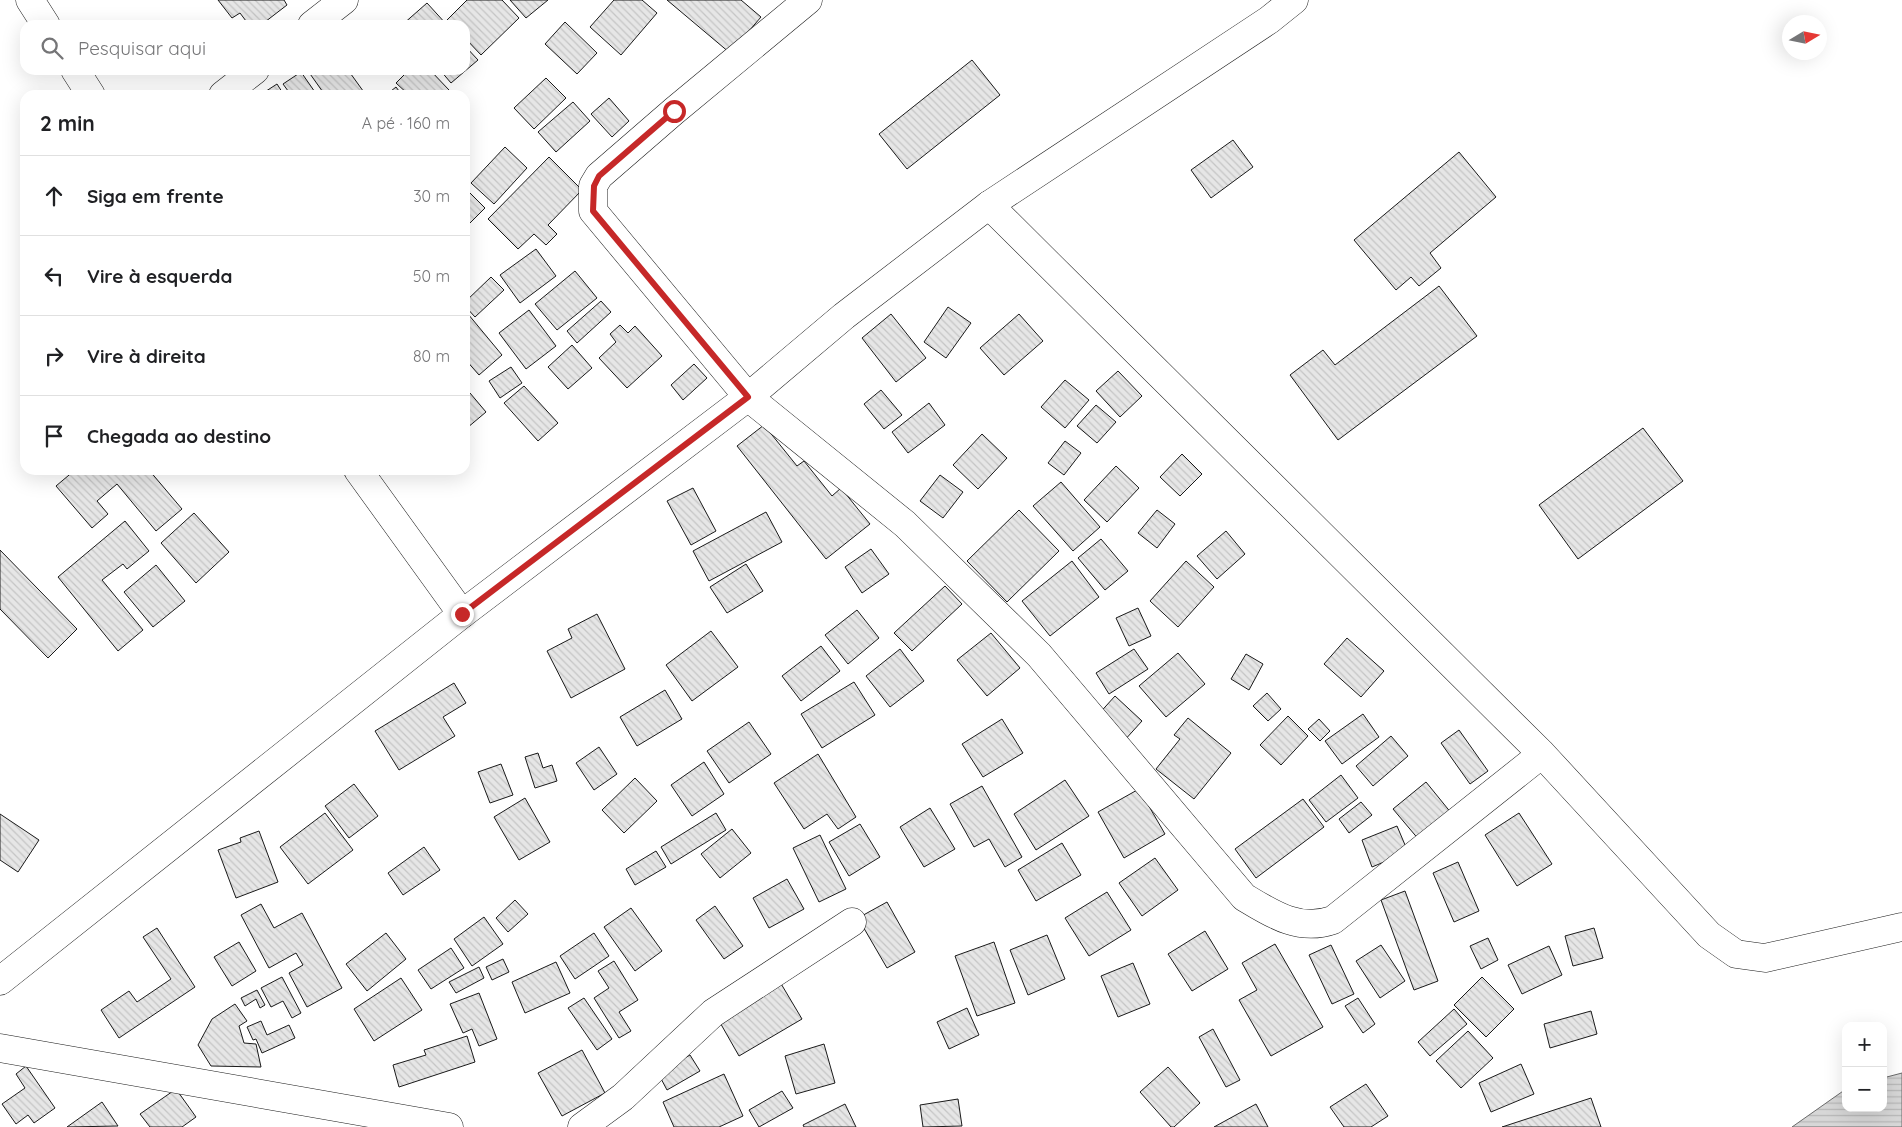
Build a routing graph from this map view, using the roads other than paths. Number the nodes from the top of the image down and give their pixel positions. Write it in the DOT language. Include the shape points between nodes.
graph roads {
  1 [pos="30,0"];
  2 [pos="344,0"];
  3 [pos="808,0"];
  4 [pos="1294,0"];
  5 [pos="1267,10"];
  6 [pos="43,20"];
  7 [pos="318,20"];
  8 [pos="78,75"];
  9 [pos="249,75"];
  10 [pos="88,90"];
  11 [pos="229,90"];
  12 [pos="989,205"];
  13 [pos="748,397"];
  14 [pos="362,475"];
  15 [pos="462,614"];
  16 [pos="1542,754"];
  17 [pos="852,922"];
  18 [pos="1902,927"];
  19 [pos="0,981"];
  20 [pos="0,1048"];
  21 [pos="449,1127"];
  22 [pos="582,1127"];
  1 -- 6 [label="street"];
  2 -- 7 [label="street"];
  3 -- 13 [label="street" via="599,176 594,186 593,211"];
  4 -- 5 [label="street"];
  5 -- 12 [label="street"];
  8 -- 10 [label="street"];
  9 -- 11 [label="street"];
  12 -- 13 [label="street" via="844,316"];
  12 -- 16 [label="street"];
  13 -- 15 [label="street"];
  13 -- 16 [label="street" via="904,524 1039,655 1244,897 1275,916 1308,924 1333,920"];
  14 -- 15 [label="street"];
  15 -- 19 [label="street"];
  16 -- 18 [label="street" via="1710,935 1736,954 1765,958"];
  17 -- 22 [label="street" via="713,1013 623,1097"];
  20 -- 21 [label="street"];
}
